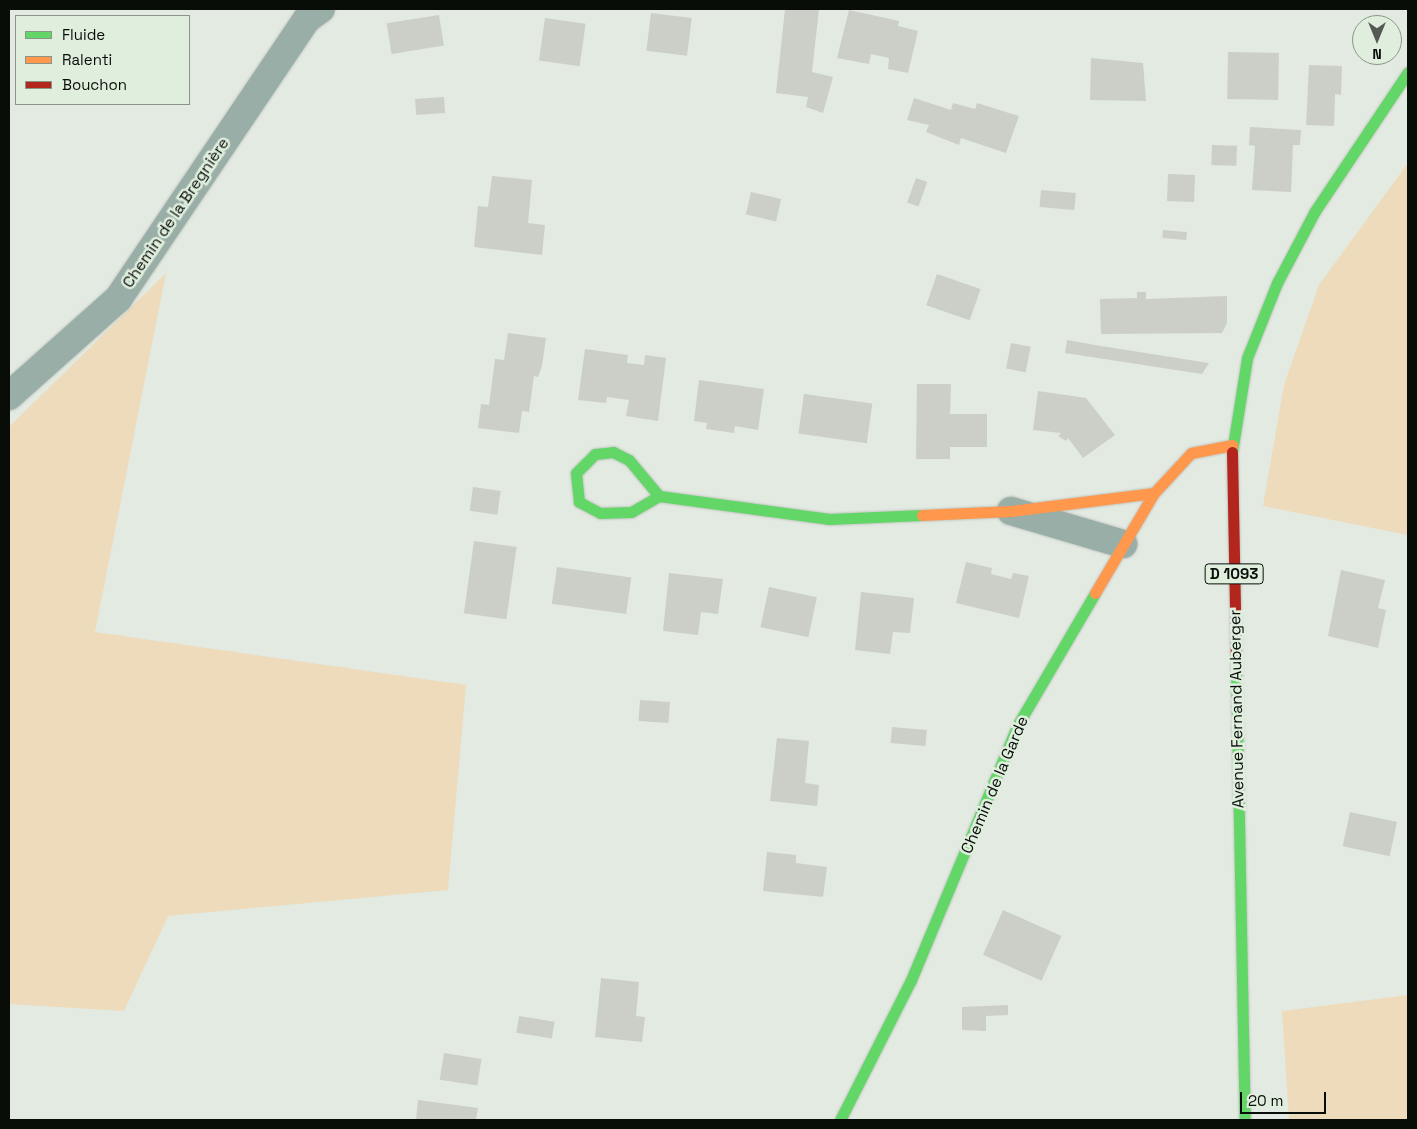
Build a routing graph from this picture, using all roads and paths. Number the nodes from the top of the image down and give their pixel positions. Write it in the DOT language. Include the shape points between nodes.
graph roads {
  1 [pos="321,9"];
  2 [pos="1408,72"];
  3 [pos="9,396"];
  4 [pos="1232,445"];
  5 [pos="1154,492"];
  6 [pos="659,496"];
  7 [pos="1010,511"];
  8 [pos="1124,544"];
  9 [pos="840,1120"];
  10 [pos="1245,1120"];
  1 -- 3 [label="street, Chemin de la Bregnière" via="307,19 118,299"];
  2 -- 4 [label="street, Avenue Fernand Auberger / D 1093" via="1315,211 1277,282 1247,358"];
  4 -- 5 [label="street, Chemin de la Garde" via="1191,454"];
  4 -- 10 [label="street, Avenue Fernand Auberger / D 1093"];
  5 -- 7 [label="street"];
  5 -- 8 [label="street, Chemin de la Garde"];
  6 -- 6 [label="street" via="629,460 613,452 595,454 576,474 579,502 600,512 631,512"];
  6 -- 7 [label="street" via="829,519"];
  7 -- 8 [label="street"];
  8 -- 9 [label="street, Chemin de la Garde" via="1018,726 911,980"];
}
